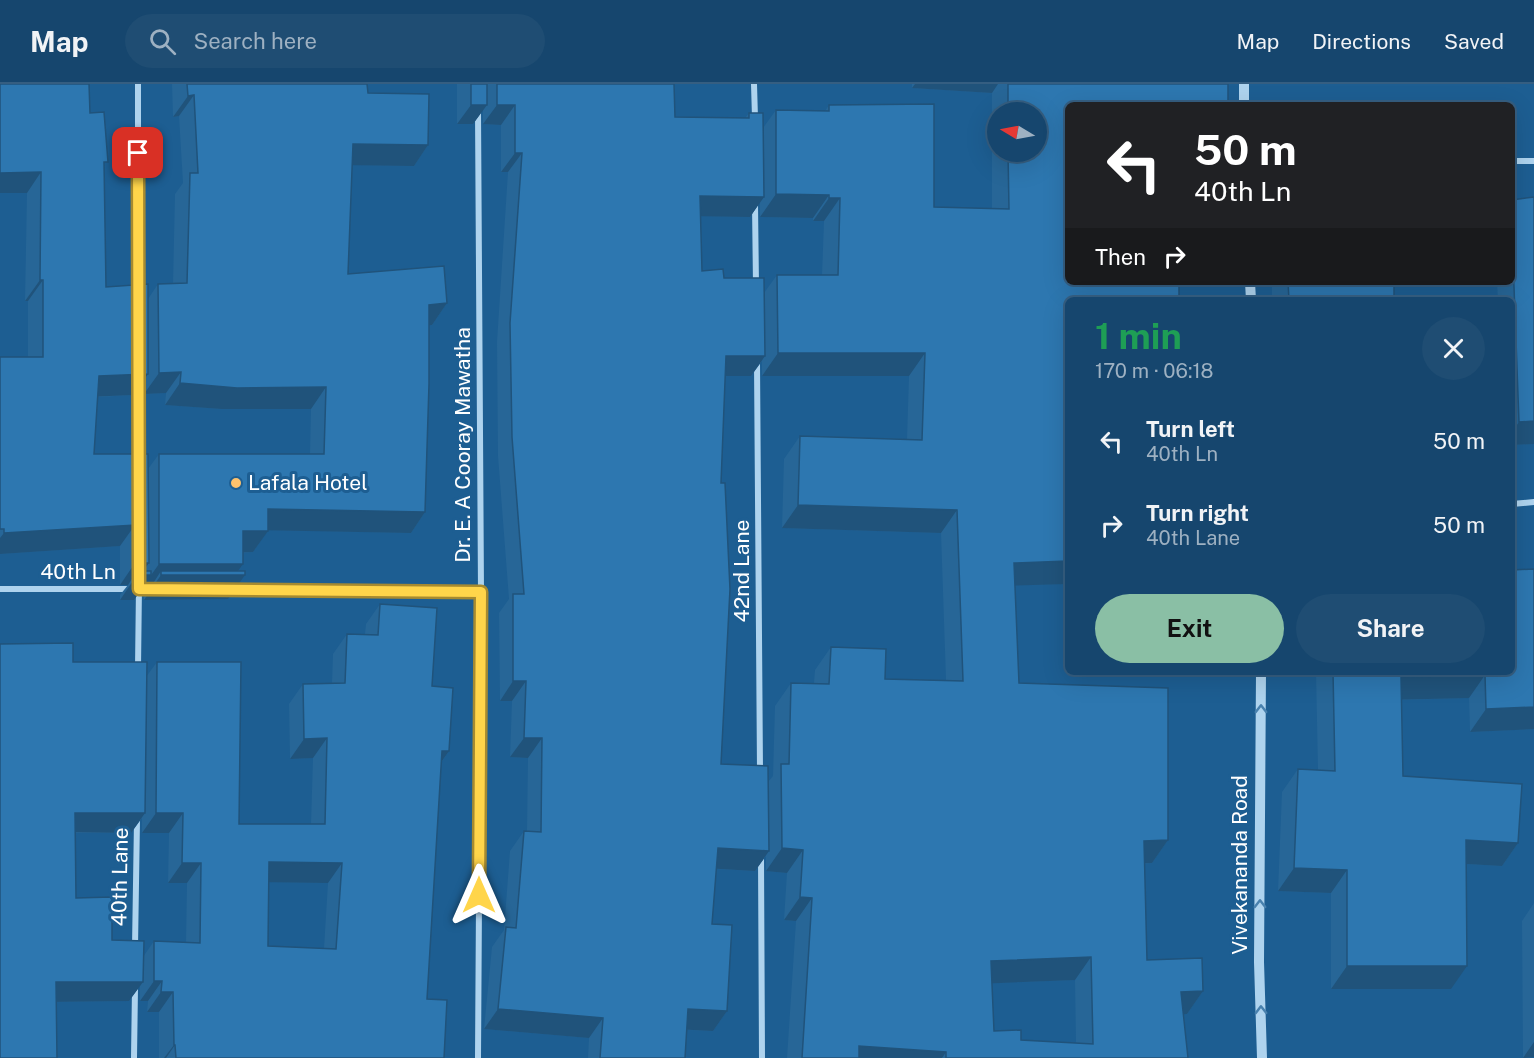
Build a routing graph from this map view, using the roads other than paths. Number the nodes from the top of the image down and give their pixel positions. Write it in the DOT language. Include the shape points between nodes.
graph roads {
  1 [pos="138,84"];
  2 [pos="754,84"];
  3 [pos="1244,84"];
  4 [pos="1244,102"];
  5 [pos="478,108"];
  6 [pos="755,120"];
  7 [pos="1515,161"];
  8 [pos="1534,161"];
  9 [pos="755,191"];
  10 [pos="138,295"];
  11 [pos="756,298"];
  12 [pos="757,357"];
  13 [pos="138,377"];
  14 [pos="138,471"];
  15 [pos="1534,502"];
  16 [pos="1515,504"];
  17 [pos="139,577"];
  18 [pos="0,589"];
  19 [pos="139,589"];
  20 [pos="162,589"];
  21 [pos="221,589"];
  22 [pos="481,592"];
  23 [pos="138,671"];
  24 [pos="1261,675"];
  25 [pos="760,785"];
  26 [pos="137,812"];
  27 [pos="761,856"];
  28 [pos="135,952"];
  29 [pos="135,976"];
  30 [pos="134,1058"];
  31 [pos="478,1058"];
  32 [pos="762,1058"];
  33 [pos="1262,1058"];
  1 -- 10 [label="street"];
  2 -- 6 [label="street"];
  3 -- 4 [label="street"];
  5 -- 22 [label="street, Dr. E. A Cooray Mawatha"];
  7 -- 8 [label="street"];
  9 -- 11 [label="street"];
  12 -- 25 [label="street, 42nd Lane"];
  13 -- 14 [label="street"];
  15 -- 16 [label="street"];
  17 -- 19 [label="street"];
  18 -- 19 [label="street, 40th Ln"];
  19 -- 20 [label="street, 40th Ln"];
  19 -- 23 [label="street"];
  21 -- 22 [label="street"];
  22 -- 31 [label="street, Dr. E. A Cooray Mawatha"];
  33 -- 24 [label="street, Vivekananda Road, one-way"];
  26 -- 28 [label="street, 40th Lane"];
  27 -- 32 [label="street"];
  29 -- 30 [label="street"];
}
